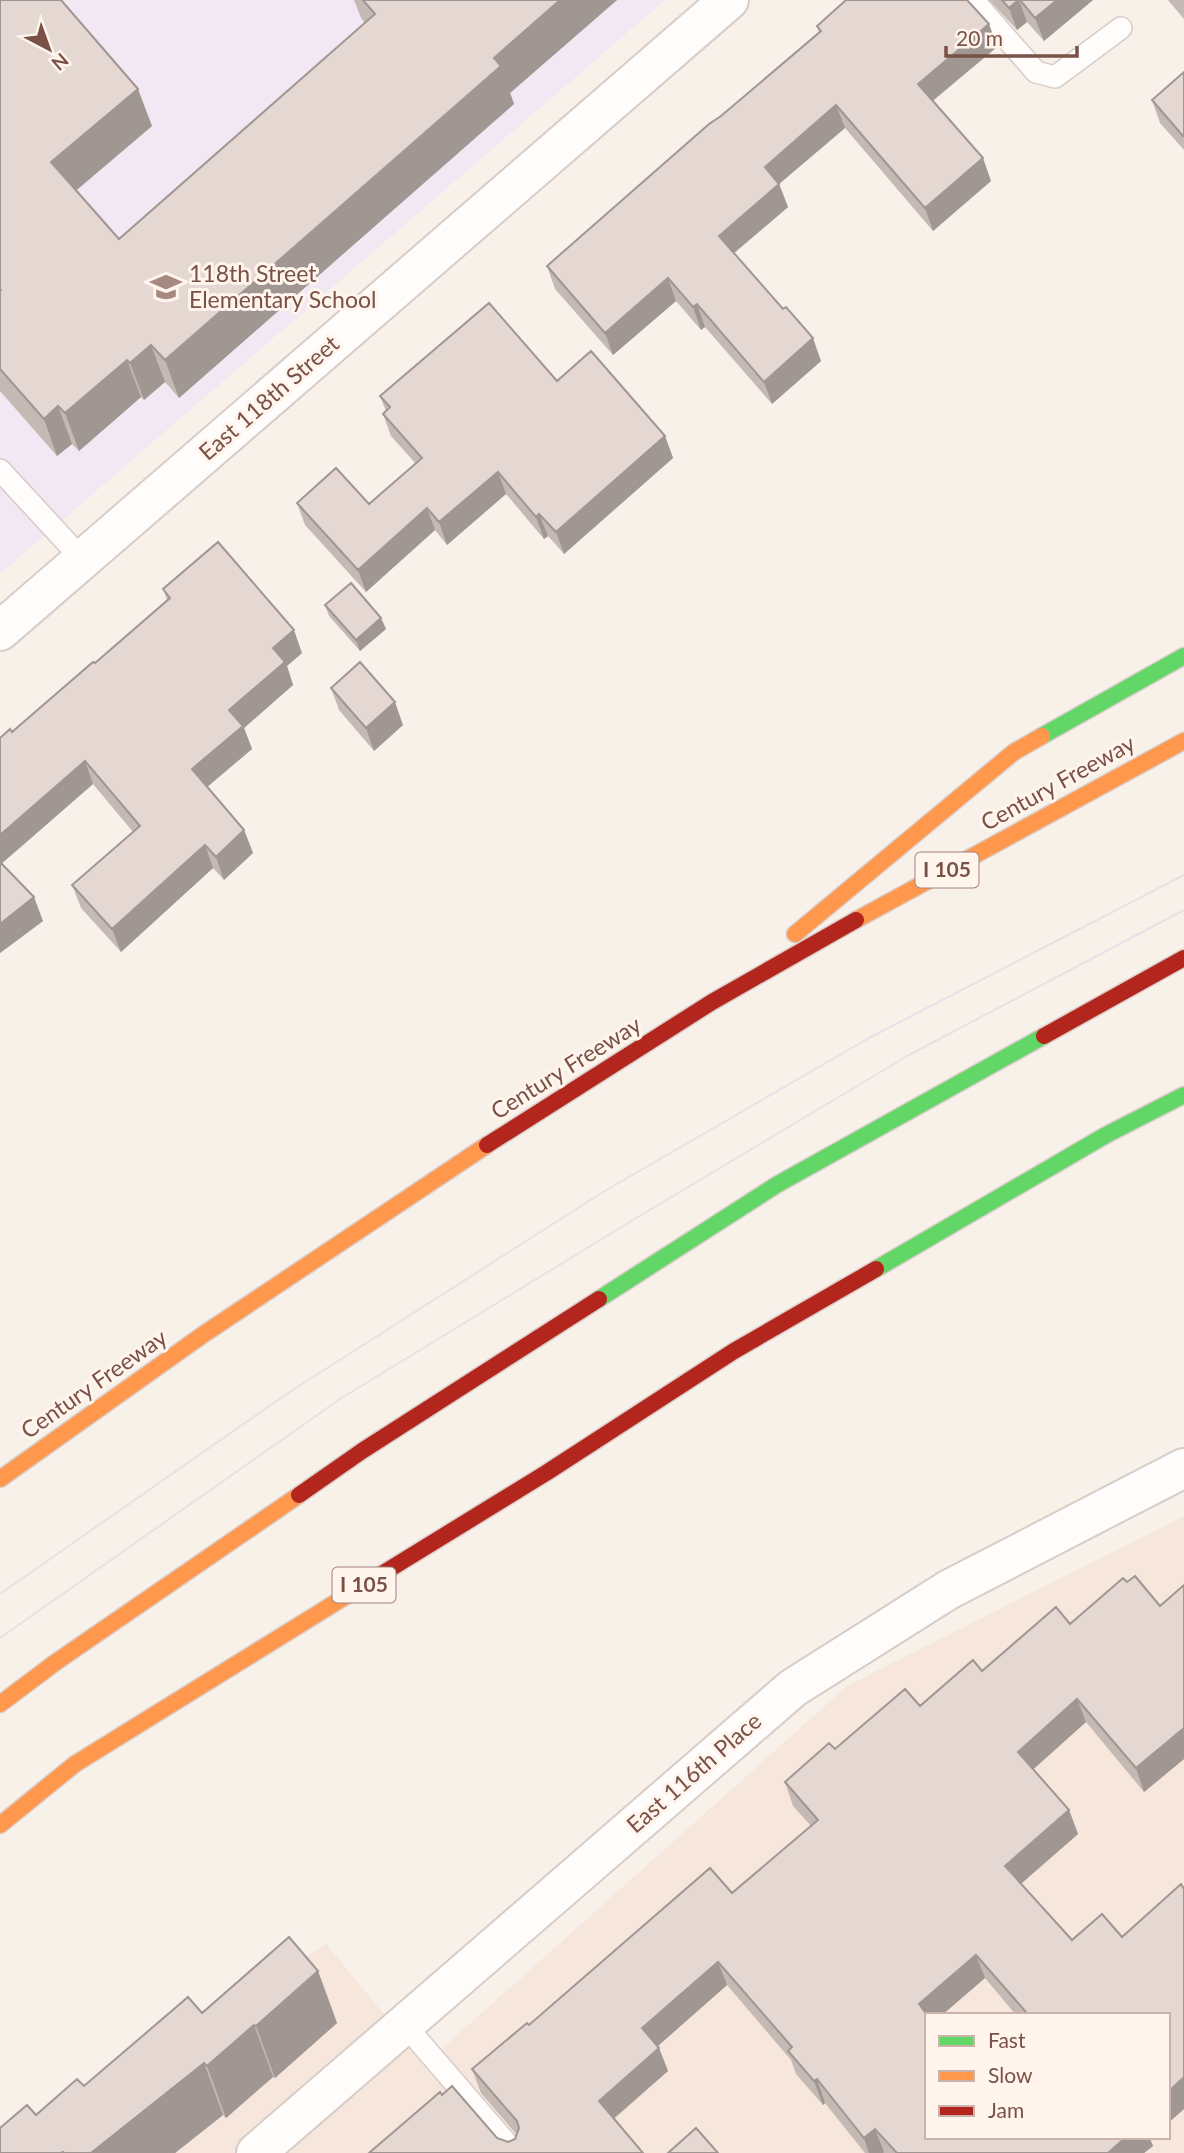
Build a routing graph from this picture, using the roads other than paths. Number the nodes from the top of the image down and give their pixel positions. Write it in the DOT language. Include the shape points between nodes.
graph roads {
  1 [pos="729,0"];
  2 [pos="973,0"];
  3 [pos="1121,28"];
  4 [pos="0,470"];
  5 [pos="83,560"];
  6 [pos="0,631"];
  7 [pos="1184,656"];
  8 [pos="1184,741"];
  9 [pos="1184,958"];
  10 [pos="712,1002"];
  11 [pos="1184,1094"];
  12 [pos="1184,1114"];
  13 [pos="1105,1135"];
  14 [pos="1184,1468"];
  15 [pos="0,1479"];
  16 [pos="0,1703"];
  17 [pos="0,1825"];
  18 [pos="405,2025"];
  19 [pos="256,2153"];
  20 [pos="515,2153"];
  1 -- 5 [label="street, East 118th Street"];
  2 -- 3 [label="lane" via="1036,72 1055,77"];
  4 -- 5 [label="lane"];
  5 -- 6 [label="street, East 118th Street"];
  7 -- 10 [label="highway" via="1014,752"];
  8 -- 10 [label="highway, Century Freeway / I 105"];
  9 -- 16 [label="highway" via="778,1184 362,1451"];
  10 -- 15 [label="highway, Century Freeway / I 105" via="227,1319"];
  11 -- 13 [label="highway, I 105"];
  12 -- 13 [label="highway"];
  13 -- 17 [label="highway, I 105" via="734,1351 546,1473 75,1764"];
  14 -- 18 [label="street, East 116th Place" via="948,1590 793,1688"];
  18 -- 19 [label="street, East 116th Place"];
  18 -- 20 [label="lane"];
}
